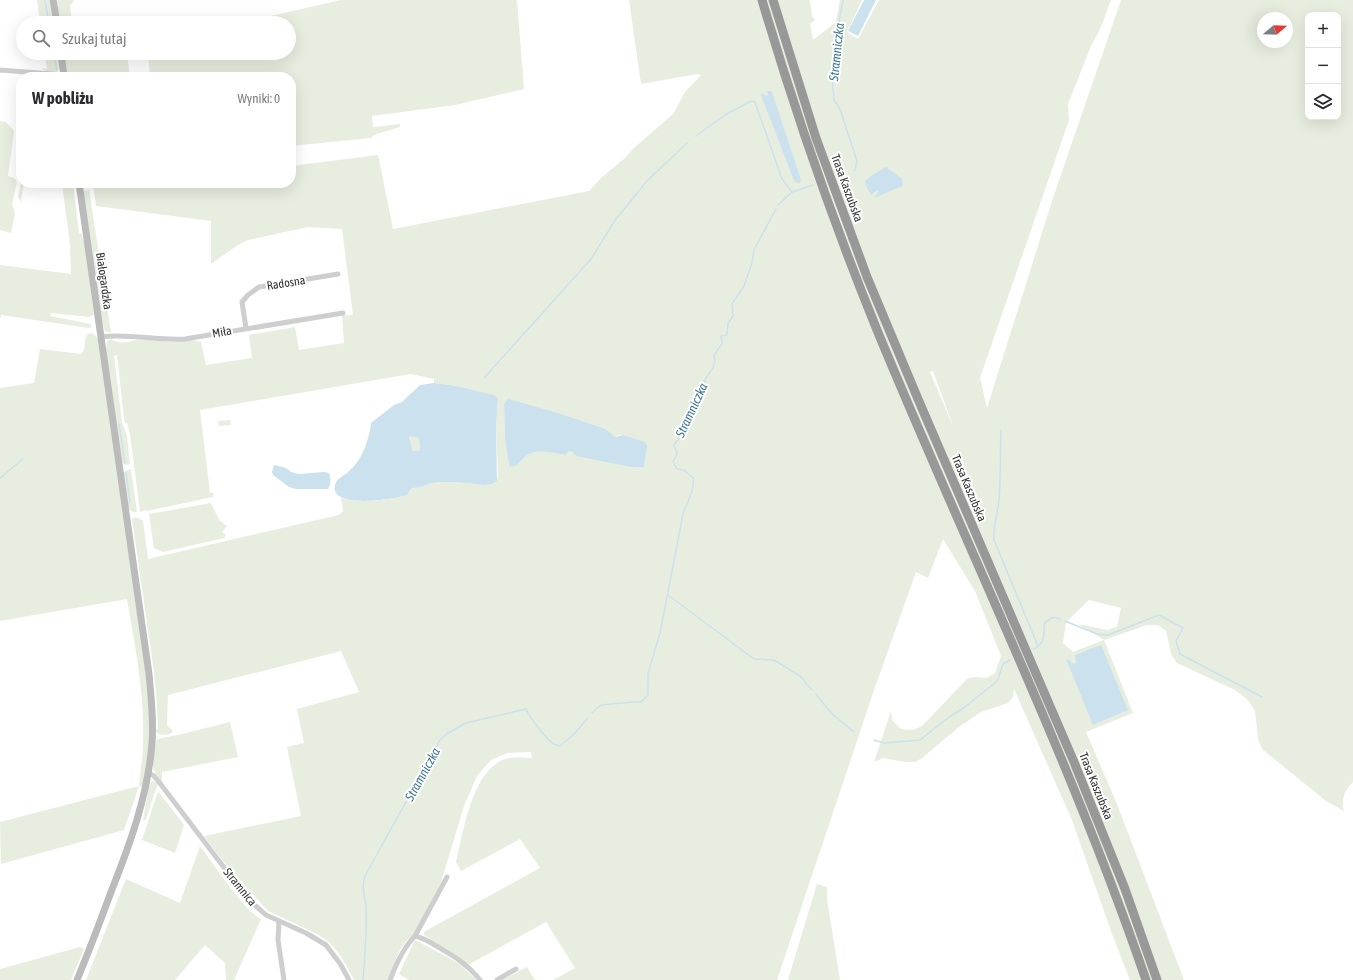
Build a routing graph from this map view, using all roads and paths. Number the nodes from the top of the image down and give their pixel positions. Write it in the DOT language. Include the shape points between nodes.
graph roads {
  1 [pos="53,0"];
  2 [pos="762,0"];
  3 [pos="773,0"];
  4 [pos="56,16"];
  5 [pos="62,60"];
  6 [pos="0,70"];
  7 [pos="21,72"];
  8 [pos="63,72"];
  9 [pos="80,188"];
  10 [pos="338,274"];
  11 [pos="343,313"];
  12 [pos="246,328"];
  13 [pos="101,337"];
  14 [pos="148,772"];
  15 [pos="447,877"];
  16 [pos="279,921"];
  17 [pos="416,936"];
  18 [pos="516,969"];
  19 [pos="77,980"];
  20 [pos="284,980"];
  21 [pos="349,980"];
  22 [pos="390,980"];
  23 [pos="480,980"];
  24 [pos="497,980"];
  25 [pos="1146,980"];
  26 [pos="1157,980"];
  1 -- 4 [label="main road"];
  2 -- 25 [label="highway, Trasa Kaszubska" via="807,142 861,290 1080,804"];
  3 -- 26 [label="highway, Trasa Kaszubska" via="816,138 867,277 1074,762 1125,889"];
  5 -- 8 [label="main road"];
  6 -- 7 [label="street"];
  9 -- 13 [label="main road, Białogardzka"];
  10 -- 12 [label="street, Radosna" via="256,288 242,302"];
  11 -- 12 [label="street, Miła"];
  12 -- 13 [label="street, Miła" via="175,339 124,335"];
  13 -- 14 [label="main road, Białogardzka" via="150,680 152,746"];
  14 -- 16 [label="street, Stramnica" via="159,782 248,899 261,911"];
  14 -- 19 [label="main road, Białogardzka" via="128,848"];
  15 -- 17 [label="street"];
  16 -- 20 [label="street" via="278,940"];
  16 -- 21 [label="street, Stramnica" via="306,932 326,945"];
  17 -- 22 [label="street" via="397,961"];
  17 -- 23 [label="street" via="424,938 459,959"];
  18 -- 24 [label="street"];
}
